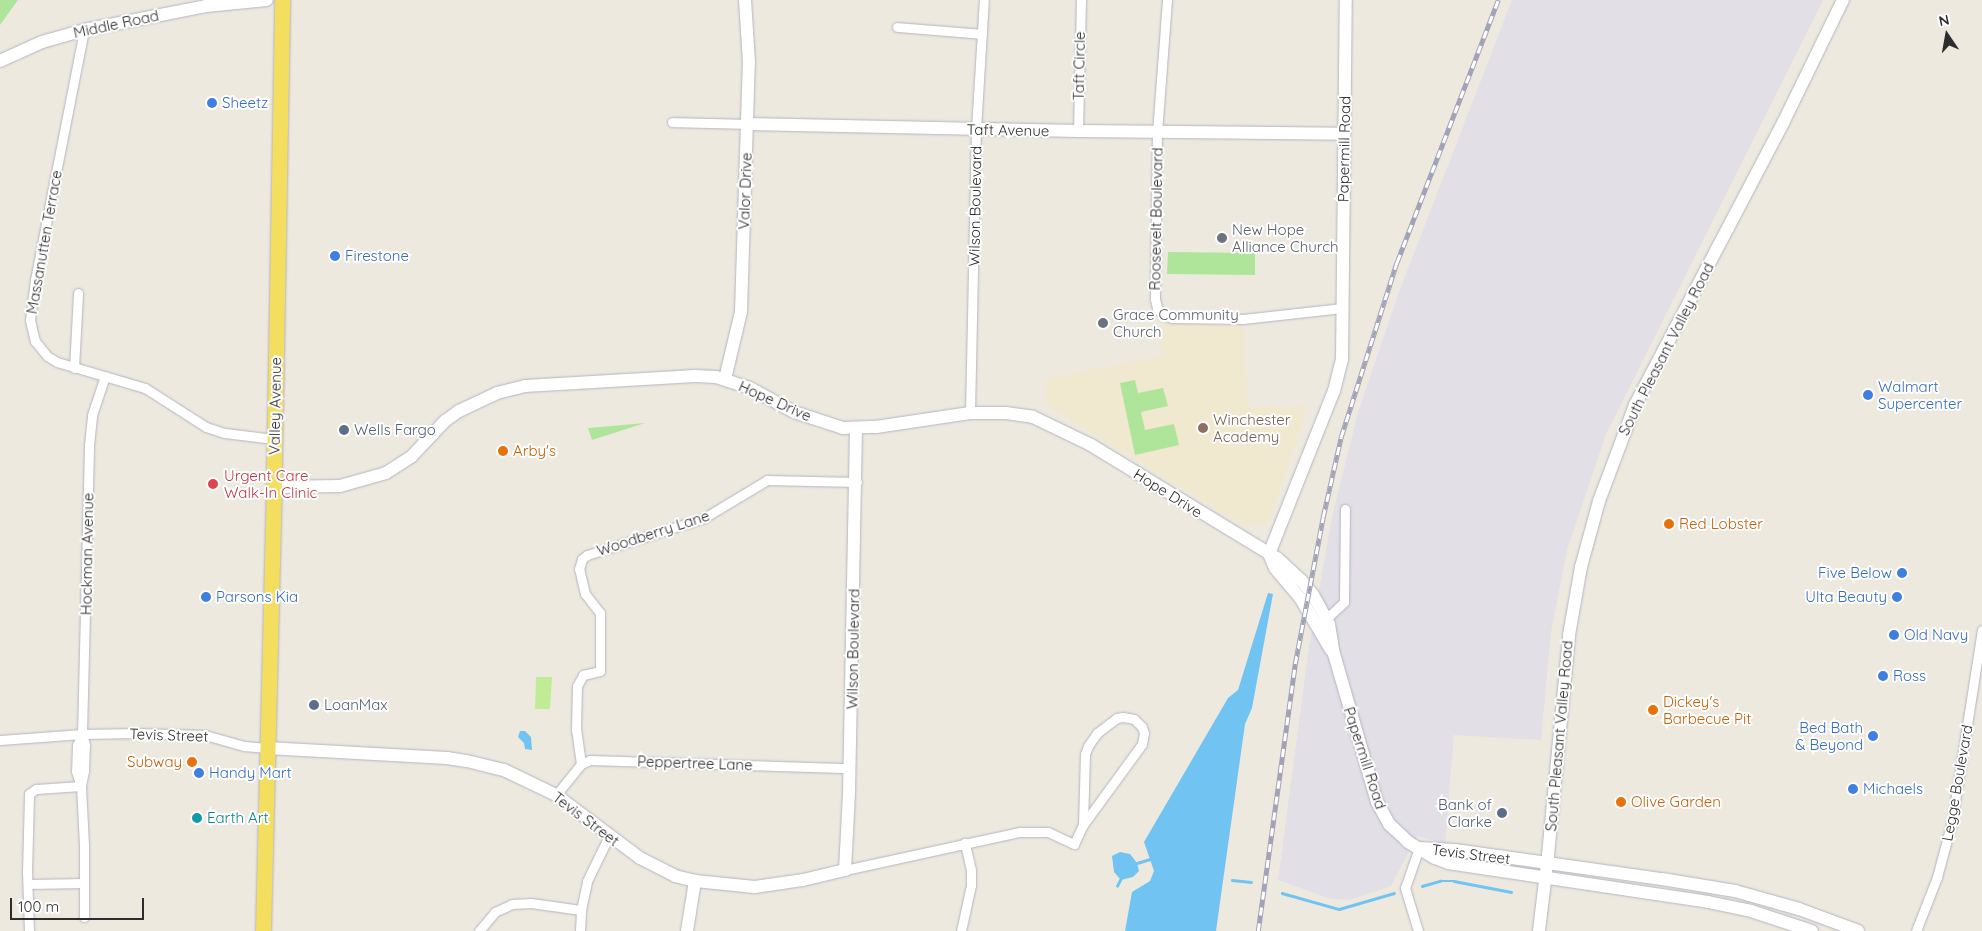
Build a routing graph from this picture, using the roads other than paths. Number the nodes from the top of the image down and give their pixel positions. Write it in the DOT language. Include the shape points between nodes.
graph roads {
  1 [pos="267,0"];
  2 [pos="282,0"];
  3 [pos="745,0"];
  4 [pos="984,0"];
  5 [pos="1081,0"];
  6 [pos="1168,0"];
  7 [pos="1346,0"];
  8 [pos="1842,0"];
  9 [pos="897,27"];
  10 [pos="84,30"];
  11 [pos="982,34"];
  12 [pos="0,61"];
  13 [pos="672,122"];
  14 [pos="747,124"];
  15 [pos="976,129"];
  16 [pos="1078,131"];
  17 [pos="1157,133"];
  18 [pos="1344,134"];
  19 [pos="78,293"];
  20 [pos="1342,308"];
  21 [pos="74,368"];
  22 [pos="105,376"];
  23 [pos="725,379"];
  24 [pos="970,413"];
  25 [pos="856,428"];
  26 [pos="274,440"];
  27 [pos="857,482"];
  28 [pos="273,488"];
  29 [pos="1345,509"];
  30 [pos="1269,554"];
  31 [pos="1327,618"];
  32 [pos="1982,630"];
  33 [pos="1334,654"];
  34 [pos="82,734"];
  35 [pos="0,740"];
  36 [pos="267,748"];
  37 [pos="581,764"];
  38 [pos="850,768"];
  39 [pos="80,786"];
  40 [pos="556,795"];
  41 [pos="1083,825"];
  42 [pos="609,836"];
  43 [pos="965,843"];
  44 [pos="1419,848"];
  45 [pos="1547,864"];
  46 [pos="844,870"];
  47 [pos="1545,879"];
  48 [pos="695,881"];
  49 [pos="84,883"];
  50 [pos="29,884"];
  51 [pos="581,910"];
  52 [pos="84,917"];
  53 [pos="29,931"];
  54 [pos="263,931"];
  55 [pos="479,931"];
  56 [pos="580,931"];
  57 [pos="687,931"];
  58 [pos="961,931"];
  59 [pos="1418,931"];
  60 [pos="1539,931"];
  61 [pos="1812,931"];
  62 [pos="1858,931"];
  63 [pos="1916,931"];
  1 -- 10 [label="street, Middle Road" via="206,6"];
  2 -- 26 [label="main road, Valley Avenue"];
  3 -- 14 [label="street, Valor Drive" via="749,44"];
  4 -- 11 [label="street, Wilson Boulevard"];
  5 -- 16 [label="street, Taft Circle"];
  6 -- 17 [label="street, Roosevelt Boulevard"];
  7 -- 18 [label="street, Papermill Road"];
  8 -- 45 [label="street, South Pleasant Valley Road" via="1767,154 1642,392 1605,484 1572,609"];
  9 -- 11 [label="street"];
  10 -- 12 [label="street, Middle Road" via="42,42"];
  10 -- 21 [label="street, Massanutten Terrace" via="47,215 30,320 35,341 47,356"];
  11 -- 15 [label="street, Wilson Boulevard"];
  13 -- 14 [label="street, Taft Avenue"];
  14 -- 15 [label="street, Taft Avenue"];
  14 -- 23 [label="street, Valor Drive" via="742,312"];
  15 -- 16 [label="street, Taft Avenue"];
  15 -- 24 [label="street, Wilson Boulevard"];
  16 -- 17 [label="street, Taft Avenue"];
  17 -- 18 [label="street, Taft Avenue"];
  17 -- 20 [label="street, Roosevelt Boulevard" via="1155,299 1157,308 1164,315 1254,319"];
  18 -- 20 [label="street, Papermill Road"];
  19 -- 21 [label="street"];
  20 -- 30 [label="street, Papermill Road" via="1340,376"];
  21 -- 22 [label="street, Massanutten Terrace"];
  22 -- 26 [label="street, Massanutten Terrace" via="145,388 211,429"];
  22 -- 34 [label="street, Hockman Avenue" via="92,416 90,434"];
  23 -- 25 [label="street, Hope Drive" via="750,388 794,412 832,425"];
  23 -- 28 [label="street, Hope Drive" via="695,376 511,389 459,411 411,456 386,473 340,486"];
  24 -- 25 [label="street, Hope Drive"];
  24 -- 30 [label="street, Hope Drive" via="1033,417 1055,426"];
  25 -- 27 [label="street, Wilson Boulevard"];
  26 -- 28 [label="main road, Valley Avenue"];
  27 -- 37 [label="street, Woodberry Lane" via="767,480 704,518 582,559 579,569 585,594 600,613 600,672 583,675 576,686 576,730"];
  27 -- 38 [label="street, Wilson Boulevard"];
  28 -- 36 [label="main road, Valley Avenue"];
  29 -- 31 [label="street" via="1344,602"];
  30 -- 31 [label="street, Papermill Road" via="1288,566 1313,595"];
  30 -- 33 [label="street, Papermill Road" via="1275,568 1310,612"];
  31 -- 33 [label="street, Papermill Road"];
  32 -- 63 [label="street, Legge Boulevard" via="1952,821 1937,877"];
  33 -- 44 [label="street, Papermill Road" via="1376,802 1394,830"];
  34 -- 35 [label="street, Tevis Street"];
  34 -- 36 [label="street, Tevis Street" via="205,735 244,746"];
  34 -- 39 [label="street, Hockman Avenue" via="76,754"];
  36 -- 40 [label="street, Tevis Street" via="467,761 522,777"];
  36 -- 54 [label="main road, Valley Avenue"];
  37 -- 38 [label="street, Peppertree Lane" via="603,760"];
  37 -- 40 [label="street"];
  38 -- 46 [label="street, Wilson Boulevard"];
  39 -- 49 [label="street, Hockman Avenue"];
  39 -- 50 [label="street" via="36,789 29,794"];
  40 -- 42 [label="street, Tevis Street"];
  41 -- 41 [label="street" via="1142,744 1142,726 1134,719 1117,718 1097,733 1088,746"];
  41 -- 43 [label="street, Tevis Street" via="1074,844 1038,830"];
  42 -- 48 [label="street, Tevis Street" via="657,868"];
  42 -- 51 [label="street" via="587,881"];
  43 -- 46 [label="street, Tevis Street"];
  43 -- 58 [label="street" via="971,884"];
  44 -- 45 [label="street, Tevis Street"];
  44 -- 47 [label="street, Tevis Street" via="1448,863"];
  44 -- 59 [label="street" via="1405,888"];
  45 -- 47 [label="street, South Pleasant Valley Road"];
  45 -- 62 [label="street, Tevis Street" via="1735,891 1799,909"];
  46 -- 48 [label="street, Tevis Street" via="755,887"];
  47 -- 60 [label="street, South Pleasant Valley Road"];
  47 -- 61 [label="street, Tevis Street" via="1708,902"];
  48 -- 57 [label="street"];
  49 -- 50 [label="street"];
  49 -- 52 [label="street, Hockman Avenue"];
  50 -- 53 [label="street"];
  51 -- 55 [label="street" via="531,903 512,904 495,912"];
  51 -- 56 [label="street"];
}
